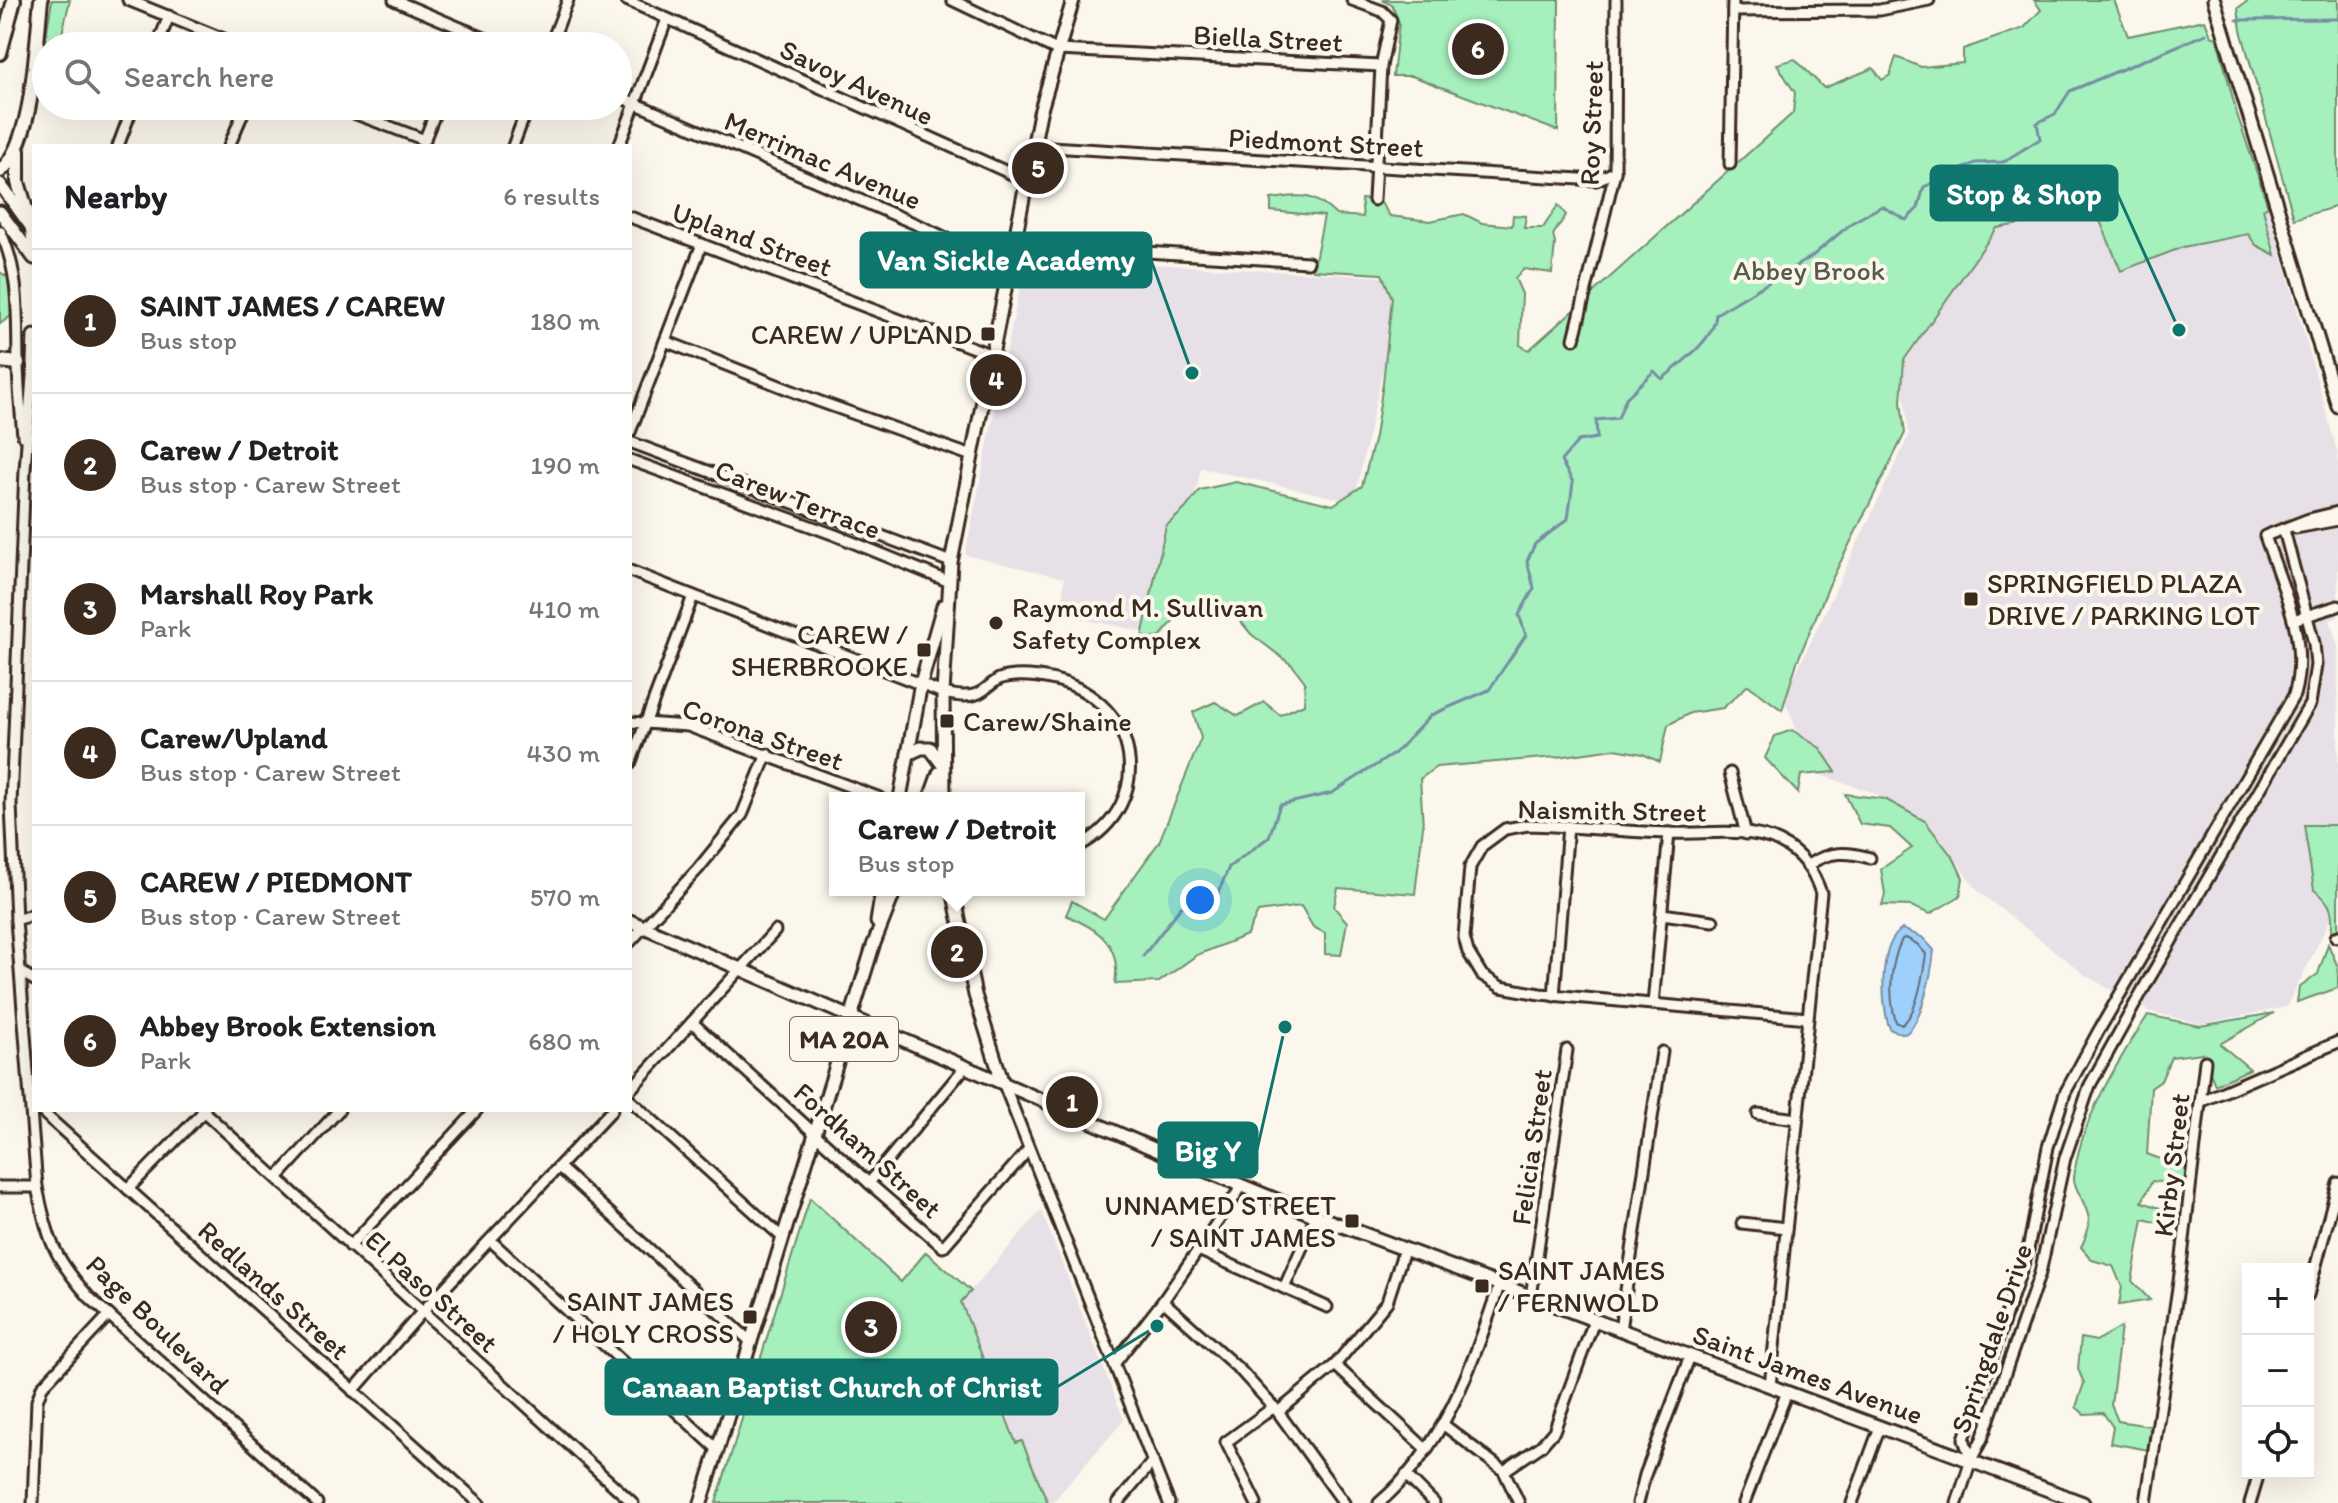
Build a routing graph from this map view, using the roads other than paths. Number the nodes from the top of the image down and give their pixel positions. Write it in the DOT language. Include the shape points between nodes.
graph roads {
  1 [pos="14,0"];
  2 [pos="41,0"];
  3 [pos="128,0"];
  4 [pos="394,0"];
  5 [pos="568,0"];
  6 [pos="626,0"];
  7 [pos="952,0"];
  8 [pos="1073,0"];
  9 [pos="1352,0"];
  10 [pos="1616,0"];
  11 [pos="1733,0"];
  12 [pos="1929,0"];
  13 [pos="2214,0"];
  14 [pos="1733,11"];
  15 [pos="169,16"];
  16 [pos="667,19"];
  17 [pos="468,31"];
  18 [pos="38,32"];
  19 [pos="163,32"];
  20 [pos="207,32"];
  21 [pos="555,32"];
  22 [pos="1057,50"];
  23 [pos="0,53"];
  24 [pos="1381,66"];
  25 [pos="32,80"];
  26 [pos="634,103"];
  27 [pos="632,109"];
  28 [pos="126,120"];
  29 [pos="240,120"];
  30 [pos="369,120"];
  31 [pos="433,120"];
  32 [pos="523,120"];
  33 [pos="628,120"];
  34 [pos="424,143"];
  35 [pos="119,144"];
  36 [pos="230,144"];
  37 [pos="514,144"];
  38 [pos="620,144"];
  39 [pos="1034,146"];
  40 [pos="18,149"];
  41 [pos="1730,164"];
  42 [pos="1375,166"];
  43 [pos="0,171"];
  44 [pos="1615,172"];
  45 [pos="1027,181"];
  46 [pos="0,184"];
  47 [pos="1374,200"];
  48 [pos="0,212"];
  49 [pos="632,218"];
  50 [pos="32,228"];
  51 [pos="0,231"];
  52 [pos="702,244"];
  53 [pos="1014,244"];
  54 [pos="32,255"];
  55 [pos="1308,262"];
  56 [pos="1010,268"];
  57 [pos="1574,339"];
  58 [pos="665,341"];
  59 [pos="992,355"];
  60 [pos="0,361"];
  61 [pos="18,363"];
  62 [pos="32,363"];
  63 [pos="2327,365"];
  64 [pos="2338,382"];
  65 [pos="32,385"];
  66 [pos="2338,406"];
  67 [pos="632,427"];
  68 [pos="28,428"];
  69 [pos="32,439"];
  70 [pos="632,443"];
  71 [pos="972,456"];
  72 [pos="632,461"];
  73 [pos="25,470"];
  74 [pos="2338,512"];
  75 [pos="2338,520"];
  76 [pos="2284,530"];
  77 [pos="951,562"];
  78 [pos="632,572"];
  79 [pos="950,582"];
  80 [pos="693,596"];
  81 [pos="2338,606"];
  82 [pos="2307,615"];
  83 [pos="2293,620"];
  84 [pos="921,683"];
  85 [pos="943,693"];
  86 [pos="632,722"];
  87 [pos="645,723"];
  88 [pos="767,754"];
  89 [pos="908,754"];
  90 [pos="632,759"];
  91 [pos="942,765"];
  92 [pos="1730,773"];
  93 [pos="865,792"];
  94 [pos="901,792"];
  95 [pos="932,792"];
  96 [pos="944,792"];
  97 [pos="1568,826"];
  98 [pos="1669,833"];
  99 [pos="1746,834"];
  100 [pos="1085,841"];
  101 [pos="1870,858"];
  102 [pos="1808,865"];
  103 [pos="881,896"];
  104 [pos="893,896"];
  105 [pos="954,896"];
  106 [pos="1662,914"];
  107 [pos="32,915"];
  108 [pos="16,920"];
  109 [pos="1713,921"];
  110 [pos="632,922"];
  111 [pos="644,927"];
  112 [pos="775,931"];
  113 [pos="632,940"];
  114 [pos="873,946"];
  115 [pos="741,969"];
  116 [pos="21,972"];
  117 [pos="32,979"];
  118 [pos="1554,996"];
  119 [pos="1653,1004"];
  120 [pos="851,1018"];
  121 [pos="1808,1018"];
  122 [pos="692,1022"];
  123 [pos="2098,1032"];
  124 [pos="2113,1041"];
  125 [pos="2338,1042"];
  126 [pos="1567,1050"];
  127 [pos="1662,1052"];
  128 [pos="2205,1061"];
  129 [pos="966,1066"];
  130 [pos="32,1077"];
  131 [pos="1002,1081"];
  132 [pos="632,1088"];
  133 [pos="2202,1101"];
  134 [pos="632,1102"];
  135 [pos="35,1112"];
  136 [pos="42,1112"];
  137 [pos="201,1112"];
  138 [pos="205,1112"];
  139 [pos="337,1112"];
  140 [pos="475,1112"];
  141 [pos="610,1112"];
  142 [pos="1758,1114"];
  143 [pos="1797,1119"];
  144 [pos="815,1133"];
  145 [pos="1028,1150"];
  146 [pos="559,1167"];
  147 [pos="278,1177"];
  148 [pos="869,1183"];
  149 [pos="2338,1183"];
  150 [pos="1242,1186"];
  151 [pos="0,1187"];
  152 [pos="37,1187"];
  153 [pos="128,1189"];
  154 [pos="1316,1216"];
  155 [pos="1742,1223"];
  156 [pos="1786,1228"];
  157 [pos="783,1238"];
  158 [pos="490,1240"];
  159 [pos="350,1246"];
  160 [pos="1198,1250"];
  161 [pos="1404,1250"];
  162 [pos="2314,1273"];
  163 [pos="1499,1286"];
  164 [pos="1284,1288"];
  165 [pos="1531,1297"];
  166 [pos="1163,1301"];
  167 [pos="1327,1307"];
  168 [pos="422,1312"];
  169 [pos="108,1316"];
  170 [pos="1594,1321"];
  171 [pos="1620,1330"];
  172 [pos="751,1342"];
  173 [pos="1690,1356"];
  174 [pos="1115,1363"];
  175 [pos="1335,1365"];
  176 [pos="1770,1386"];
  177 [pos="353,1391"];
  178 [pos="1787,1392"];
  179 [pos="1276,1410"];
  180 [pos="1444,1425"];
  181 [pos="1880,1427"];
  182 [pos="716,1448"];
  183 [pos="1427,1450"];
  184 [pos="1971,1460"];
  185 [pos="1153,1461"];
  186 [pos="1504,1471"];
  187 [pos="1406,1475"];
  188 [pos="2257,1479"];
  189 [pos="33,1503"];
  190 [pos="317,1503"];
  191 [pos="479,1503"];
  192 [pos="633,1503"];
  193 [pos="701,1503"];
  194 [pos="1118,1503"];
  195 [pos="1169,1503"];
  196 [pos="1256,1503"];
  197 [pos="1344,1503"];
  198 [pos="1379,1503"];
  199 [pos="1434,1503"];
  200 [pos="1519,1503"];
  201 [pos="1638,1503"];
  202 [pos="1744,1503"];
  203 [pos="1852,1503"];
  204 [pos="1957,1503"];
  205 [pos="2083,1503"];
  206 [pos="2146,1503"];
  207 [pos="2250,1503"];
  1 -- 23 [label="highway"];
  2 -- 18 [label="highway"];
  3 -- 15 [label="street"];
  4 -- 17 [label="street"];
  5 -- 21 [label="street"];
  6 -- 16 [label="street, Savoy Avenue"];
  7 -- 22 [label="street"];
  8 -- 22 [label="main road"];
  9 -- 24 [label="street" via="1391,20"];
  10 -- 44 [label="street, Roy Street"];
  11 -- 14 [label="street"];
  12 -- 14 [label="street" via="1880,10"];
  13 -- 63 [label="main road"];
  14 -- 41 [label="street"];
  15 -- 19 [label="street"];
  15 -- 20 [label="street"];
  16 -- 26 [label="street"];
  16 -- 45 [label="street, Savoy Avenue"];
  22 -- 24 [label="street, Biella Street"];
  22 -- 39 [label="main road"];
  24 -- 42 [label="street"];
  25 -- 40 [label="highway"];
  26 -- 27 [label="street"];
  26 -- 56 [label="street, Merrimac Avenue"];
  28 -- 35 [label="street"];
  29 -- 36 [label="street"];
  30 -- 34 [label="street"];
  31 -- 34 [label="street"];
  32 -- 37 [label="street"];
  33 -- 38 [label="street"];
  39 -- 42 [label="street, Piedmont Street"];
  39 -- 45 [label="main road"];
  40 -- 43 [label="highway"];
  40 -- 50 [label="highway" via="18,182"];
  42 -- 44 [label="street, Piedmont Street" via="1596,180"];
  42 -- 47 [label="street"];
  44 -- 57 [label="street, Roy Street"];
  45 -- 53 [label="main road"];
  46 -- 50 [label="main road"];
  48 -- 54 [label="main road"];
  49 -- 52 [label="street, Upland Street"];
  51 -- 61 [label="street, Page Boulevard" via="19,304"];
  52 -- 58 [label="street"];
  52 -- 59 [label="street, Upland Street"];
  53 -- 55 [label="street"];
  53 -- 56 [label="main road"];
  56 -- 59 [label="main road"];
  58 -- 67 [label="street"];
  58 -- 71 [label="street"];
  59 -- 71 [label="main road"];
  60 -- 61 [label="highway"];
  61 -- 62 [label="main road"];
  61 -- 73 [label="street, Page Boulevard"];
  63 -- 64 [label="main road"];
  63 -- 66 [label="main road"];
  65 -- 68 [label="street, Page Boulevard"];
  68 -- 69 [label="street"];
  68 -- 73 [label="street, Page Boulevard"];
  70 -- 77 [label="street, Carew Terrace"];
  71 -- 77 [label="main road"];
  72 -- 79 [label="street, Carew Terrace"];
  73 -- 108 [label="street, Page Boulevard" via="11,804"];
  74 -- 76 [label="street"];
  75 -- 76 [label="street"];
  76 -- 82 [label="street, Springdale Drive"];
  76 -- 83 [label="street, Springdale Drive" via="2265,536"];
  77 -- 79 [label="main road"];
  78 -- 80 [label="street"];
  79 -- 84 [label="main road"];
  79 -- 85 [label="main road"];
  80 -- 84 [label="street"];
  80 -- 87 [label="street"];
  81 -- 82 [label="street"];
  82 -- 83 [label="street"];
  82 -- 124 [label="street, Springdale Drive" via="2316,665 2310,704"];
  83 -- 123 [label="street, Springdale Drive" via="2301,661 2294,695"];
  84 -- 85 [label="street"];
  84 -- 89 [label="main road"];
  85 -- 91 [label="main road"];
  85 -- 100 [label="street" via="980,693 997,680 1028,676 1077,688 1113,716 1129,751 1130,777 1109,823"];
  86 -- 87 [label="street, Corona Street"];
  87 -- 88 [label="street, Corona Street" via="688,726"];
  87 -- 90 [label="street"];
  88 -- 93 [label="street, Corona Street"];
  88 -- 111 [label="street" via="742,815"];
  89 -- 91 [label="main road" via="930,748"];
  89 -- 94 [label="main road"];
  91 -- 95 [label="main road"];
  91 -- 96 [label="main road"];
  92 -- 99 [label="street"];
  97 -- 98 [label="street, Naismith Street"];
  97 -- 118 [label="street"];
  97 -- 118 [label="street, Naismith Street" via="1505,829 1482,846 1470,867 1467,895 1464,937 1482,975 1501,987"];
  98 -- 99 [label="street, Naismith Street"];
  98 -- 106 [label="street"];
  99 -- 102 [label="street, Naismith Street" via="1780,843"];
  101 -- 102 [label="street" via="1850,852 1822,855"];
  102 -- 121 [label="street" via="1821,893"];
  103 -- 114 [label="main road, MA 20A"];
  104 -- 114 [label="main road, MA 20A"];
  105 -- 131 [label="main road" via="975,995"];
  106 -- 109 [label="street"];
  106 -- 119 [label="street"];
  107 -- 108 [label="street"];
  108 -- 116 [label="street, Page Boulevard"];
  110 -- 111 [label="main road, Saint James Avenue"];
  111 -- 113 [label="street"];
  111 -- 115 [label="main road, Saint James Avenue"];
  112 -- 115 [label="street"];
  114 -- 120 [label="main road, MA 20A"];
  115 -- 120 [label="main road, Saint James Avenue"];
  115 -- 122 [label="street"];
  116 -- 117 [label="street"];
  116 -- 130 [label="street, Page Boulevard"];
  118 -- 119 [label="street, Naismith Street"];
  119 -- 121 [label="street, Naismith Street"];
  120 -- 129 [label="main road, Saint James Avenue"];
  120 -- 144 [label="main road, MA 20A"];
  121 -- 143 [label="street"];
  122 -- 132 [label="street"];
  122 -- 144 [label="street, Fordham Street"];
  123 -- 124 [label="street"];
  123 -- 184 [label="street, Springdale Drive" via="2065,1093 2048,1147 2028,1250 1964,1439"];
  124 -- 184 [label="street, Springdale Drive" via="2077,1118 2040,1273"];
  125 -- 133 [label="street"];
  126 -- 165 [label="street, Felicia Street"];
  127 -- 171 [label="street"];
  128 -- 133 [label="street, Kirby Street"];
  129 -- 131 [label="main road, Saint James Avenue"];
  129 -- 148 [label="street"];
  131 -- 145 [label="street"];
  131 -- 150 [label="main road, Saint James Avenue"];
  133 -- 206 [label="street, Kirby Street"];
  134 -- 157 [label="street"];
  135 -- 152 [label="street, Page Boulevard"];
  136 -- 153 [label="street, Redlands Street"];
  137 -- 153 [label="street"];
  138 -- 147 [label="street, El Paso Street"];
  139 -- 147 [label="street"];
  140 -- 159 [label="street"];
  141 -- 146 [label="street"];
  142 -- 143 [label="street"];
  143 -- 156 [label="street"];
  144 -- 148 [label="street, Fordham Street"];
  144 -- 157 [label="main road, MA 20A"];
  145 -- 148 [label="street, Fordham Street" via="943,1247"];
  145 -- 174 [label="street"];
  146 -- 158 [label="street"];
  146 -- 172 [label="street"];
  147 -- 159 [label="street, El Paso Street"];
  149 -- 162 [label="street"];
  150 -- 154 [label="main road, Saint James Avenue"];
  150 -- 160 [label="street"];
  151 -- 152 [label="street"];
  152 -- 169 [label="street, Page Boulevard" via="46,1232 61,1262"];
  153 -- 177 [label="street, Redlands Street"];
  154 -- 161 [label="main road, Saint James Avenue"];
  154 -- 164 [label="street"];
  155 -- 156 [label="street"];
  156 -- 176 [label="street"];
  157 -- 172 [label="main road, MA 20A"];
  158 -- 168 [label="street"];
  158 -- 182 [label="street"];
  159 -- 168 [label="street, El Paso Street"];
  160 -- 164 [label="street"];
  160 -- 166 [label="street"];
  161 -- 163 [label="main road, Saint James Avenue"];
  161 -- 175 [label="street" via="1388,1301"];
  163 -- 165 [label="main road, Saint James Avenue"];
  163 -- 180 [label="street"];
  164 -- 167 [label="street"];
  165 -- 170 [label="main road, Saint James Avenue"];
  166 -- 174 [label="street"];
  166 -- 179 [label="street"];
  168 -- 177 [label="street"];
  168 -- 192 [label="street, El Paso Street"];
  169 -- 189 [label="street" via="42,1387"];
  169 -- 190 [label="street, Page Boulevard"];
  170 -- 171 [label="main road, Saint James Avenue"];
  170 -- 186 [label="street" via="1554,1431"];
  171 -- 173 [label="main road, Saint James Avenue"];
  172 -- 182 [label="main road, MA 20A"];
  173 -- 176 [label="main road, Saint James Avenue"];
  173 -- 201 [label="street"];
  174 -- 185 [label="street"];
  175 -- 179 [label="street"];
  175 -- 183 [label="street"];
  176 -- 178 [label="main road, Saint James Avenue"];
  177 -- 191 [label="street, Redlands Street"];
  178 -- 181 [label="main road, Saint James Avenue"];
  178 -- 202 [label="street"];
  179 -- 196 [label="street" via="1226,1442"];
  179 -- 197 [label="street"];
  180 -- 183 [label="street"];
  180 -- 186 [label="street"];
  181 -- 184 [label="main road, Saint James Avenue"];
  181 -- 203 [label="street"];
  182 -- 193 [label="main road, MA 20A"];
  183 -- 187 [label="street"];
  184 -- 204 [label="street"];
  184 -- 205 [label="main road, Saint James Avenue"];
  185 -- 194 [label="street"];
  185 -- 195 [label="street"];
  186 -- 200 [label="street"];
  187 -- 198 [label="street"];
  187 -- 199 [label="street"];
  188 -- 207 [label="street"];
}
